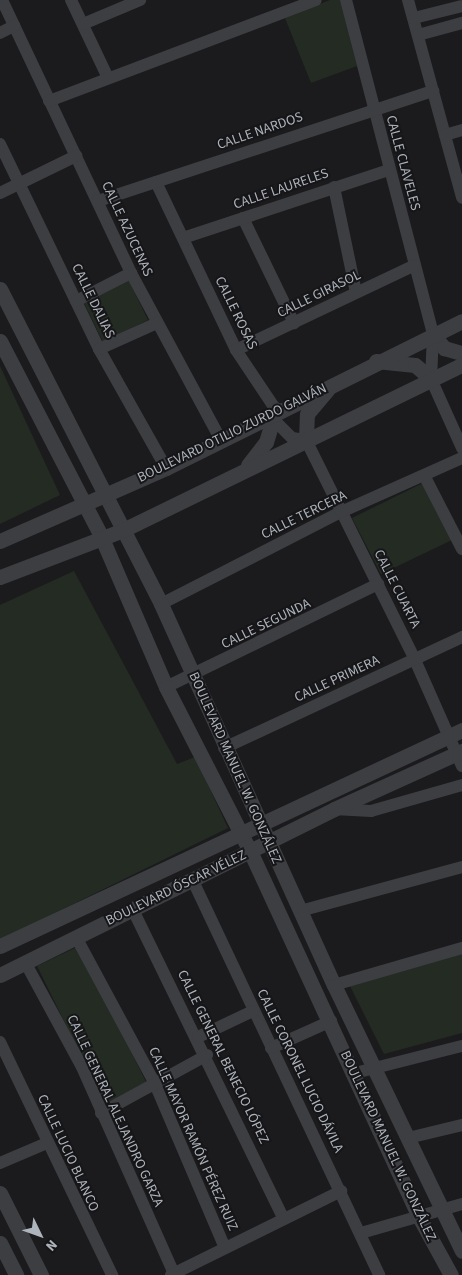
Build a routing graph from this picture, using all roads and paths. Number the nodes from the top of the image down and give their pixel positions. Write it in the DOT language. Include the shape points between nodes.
graph roads {
  1 [pos="2,0"];
  2 [pos="71,0"];
  3 [pos="140,0"];
  4 [pos="316,0"];
  5 [pos="346,0"];
  6 [pos="408,0"];
  7 [pos="462,6"];
  8 [pos="414,18"];
  9 [pos="462,23"];
  10 [pos="83,24"];
  11 [pos="14,26"];
  12 [pos="0,33"];
  13 [pos="418,36"];
  14 [pos="108,78"];
  15 [pos="434,91"];
  16 [pos="49,101"];
  17 [pos="373,108"];
  18 [pos="462,130"];
  19 [pos="445,135"];
  20 [pos="0,144"];
  21 [pos="76,156"];
  22 [pos="389,170"];
  23 [pos="156,182"];
  24 [pos="18,184"];
  25 [pos="334,187"];
  26 [pos="0,193"];
  27 [pos="461,194"];
  28 [pos="98,201"];
  29 [pos="243,218"];
  30 [pos="183,238"];
  31 [pos="415,265"];
  32 [pos="131,273"];
  33 [pos="0,289"];
  34 [pos="356,292"];
  35 [pos="76,301"];
  36 [pos="462,321"];
  37 [pos="294,322"];
  38 [pos="156,324"];
  39 [pos="433,334"];
  40 [pos="0,341"];
  41 [pos="99,349"];
  42 [pos="236,350"];
  43 [pos="462,353"];
  44 [pos="374,361"];
  45 [pos="462,364"];
  46 [pos="431,379"];
  47 [pos="338,380"];
  48 [pos="276,410"];
  49 [pos="221,440"];
  50 [pos="306,440"];
  51 [pos="462,448"];
  52 [pos="462,458"];
  53 [pos="166,468"];
  54 [pos="245,468"];
  55 [pos="425,477"];
  56 [pos="104,494"];
  57 [pos="84,506"];
  58 [pos="341,512"];
  59 [pos="123,530"];
  60 [pos="101,536"];
  61 [pos="0,541"];
  62 [pos="462,548"];
  63 [pos="0,577"];
  64 [pos="378,584"];
  65 [pos="161,604"];
  66 [pos="462,638"];
  67 [pos="415,660"];
  68 [pos="193,677"];
  69 [pos="166,687"];
  70 [pos="456,733"];
  71 [pos="224,748"];
  72 [pos="460,757"];
  73 [pos="462,785"];
  74 [pos="334,809"];
  75 [pos="260,824"];
  76 [pos="242,834"];
  77 [pos="268,842"];
  78 [pos="250,851"];
  79 [pos="462,867"];
  80 [pos="193,881"];
  81 [pos="133,910"];
  82 [pos="300,911"];
  83 [pos="42,928"];
  84 [pos="76,937"];
  85 [pos="0,946"];
  86 [pos="462,948"];
  87 [pos="51,949"];
  88 [pos="25,962"];
  89 [pos="0,974"];
  90 [pos="334,985"];
  91 [pos="253,1011"];
  92 [pos="331,1022"];
  93 [pos="198,1037"];
  94 [pos="0,1042"];
  95 [pos="462,1046"];
  96 [pos="271,1048"];
  97 [pos="207,1055"];
  98 [pos="376,1068"];
  99 [pos="355,1074"];
  100 [pos="155,1084"];
  101 [pos="101,1112"];
  102 [pos="462,1125"];
  103 [pos="408,1138"];
  104 [pos="47,1143"];
  105 [pos="0,1163"];
  106 [pos="342,1191"];
  107 [pos="0,1193"];
  108 [pos="462,1204"];
  109 [pos="441,1210"];
  110 [pos="418,1215"];
  111 [pos="284,1219"];
  112 [pos="361,1233"];
  113 [pos="0,1243"];
  114 [pos="225,1248"];
  115 [pos="462,1251"];
  116 [pos="172,1274"];
  117 [pos="377,1274"];
  118 [pos="16,1275"];
  119 [pos="41,1275"];
  120 [pos="112,1275"];
  121 [pos="450,1275"];
  1 -- 11 [label="street, CALLE AZUCENAS"];
  2 -- 10 [label="street"];
  3 -- 10 [label="street"];
  4 -- 14 [label="street"];
  5 -- 17 [label="street, CALLE CLAVELES"];
  6 -- 8 [label="street"];
  7 -- 8 [label="street"];
  8 -- 13 [label="street"];
  9 -- 13 [label="street"];
  10 -- 14 [label="street"];
  11 -- 12 [label="street"];
  11 -- 16 [label="street, CALLE AZUCENAS"];
  13 -- 15 [label="street"];
  14 -- 16 [label="street"];
  15 -- 17 [label="street, CALLE NARDOS"];
  15 -- 19 [label="street"];
  16 -- 21 [label="street, CALLE AZUCENAS"];
  17 -- 22 [label="street, CALLE CLAVELES"];
  17 -- 23 [label="street, CALLE NARDOS"];
  18 -- 19 [label="street"];
  19 -- 27 [label="street"];
  20 -- 24 [label="street, CALLE DALIAS"];
  21 -- 24 [label="street"];
  21 -- 28 [label="street, CALLE AZUCENAS"];
  22 -- 25 [label="street, CALLE LAURELES"];
  22 -- 31 [label="street, CALLE CLAVELES"];
  23 -- 28 [label="street, CALLE NARDOS"];
  23 -- 30 [label="street, CALLE ROSAS"];
  24 -- 26 [label="street"];
  24 -- 35 [label="street, CALLE DALIAS"];
  25 -- 29 [label="street, CALLE LAURELES"];
  25 -- 34 [label="street"];
  28 -- 32 [label="street, CALLE AZUCENAS"];
  29 -- 30 [label="street, CALLE LAURELES"];
  29 -- 37 [label="street"];
  30 -- 42 [label="street, CALLE ROSAS"];
  31 -- 34 [label="street, CALLE GIRASOL"];
  31 -- 39 [label="street, CALLE CLAVELES"];
  32 -- 35 [label="street"];
  32 -- 38 [label="street, CALLE AZUCENAS"];
  33 -- 56 [label="street, BOULEVARD MANUEL W. GONZÁLEZ"];
  34 -- 37 [label="street, CALLE GIRASOL"];
  35 -- 41 [label="street, CALLE DALIAS"];
  36 -- 39 [label="street, BOULEVARD OTILIO ZURDO GALVÁN"];
  37 -- 42 [label="street, CALLE GIRASOL"];
  38 -- 41 [label="street"];
  38 -- 49 [label="street, CALLE AZUCENAS"];
  39 -- 43 [label="street" via="444,348"];
  39 -- 44 [label="street, BOULEVARD OTILIO ZURDO GALVÁN"];
  39 -- 46 [label="street, CALLE CLAVELES"];
  40 -- 57 [label="street, BOULEVARD MANUEL W. GONZÁLEZ"];
  41 -- 53 [label="street, CALLE DALIAS"];
  42 -- 48 [label="street, CALLE ROSAS"];
  44 -- 46 [label="street" via="415,366"];
  44 -- 47 [label="street, BOULEVARD OTILIO ZURDO GALVÁN"];
  45 -- 46 [label="street"];
  46 -- 50 [label="street"];
  46 -- 51 [label="street"];
  47 -- 48 [label="street, BOULEVARD OTILIO ZURDO GALVÁN"];
  47 -- 50 [label="street" via="307,414"];
  48 -- 49 [label="street, BOULEVARD OTILIO ZURDO GALVÁN"];
  48 -- 50 [label="street, CALLE ROSAS" via="276,422 292,438"];
  48 -- 54 [label="street" via="266,442"];
  49 -- 53 [label="street, BOULEVARD OTILIO ZURDO GALVÁN"];
  50 -- 54 [label="street"];
  50 -- 58 [label="street, CALLE CUARTA"];
  52 -- 55 [label="street, CALLE TERCERA"];
  53 -- 56 [label="street, BOULEVARD OTILIO ZURDO GALVÁN"];
  54 -- 59 [label="street"];
  55 -- 58 [label="street, CALLE TERCERA"];
  55 -- 62 [label="street"];
  56 -- 57 [label="street, BOULEVARD OTILIO ZURDO GALVÁN"];
  56 -- 59 [label="street, BOULEVARD MANUEL W. GONZÁLEZ"];
  57 -- 60 [label="street, BOULEVARD MANUEL W. GONZÁLEZ"];
  57 -- 61 [label="street, BOULEVARD OTILIO ZURDO GALVÁN"];
  58 -- 64 [label="street, CALLE CUARTA"];
  58 -- 65 [label="street, CALLE TERCERA"];
  59 -- 60 [label="street"];
  59 -- 65 [label="street, BOULEVARD MANUEL W. GONZÁLEZ"];
  60 -- 63 [label="street"];
  60 -- 69 [label="street, BOULEVARD MANUEL W. GONZÁLEZ"];
  64 -- 67 [label="street, CALLE CUARTA"];
  64 -- 68 [label="street, CALLE SEGUNDA"];
  65 -- 68 [label="street, BOULEVARD MANUEL W. GONZÁLEZ"];
  66 -- 67 [label="street, CALLE PRIMERA"];
  67 -- 70 [label="street, CALLE CUARTA"];
  67 -- 71 [label="street, CALLE PRIMERA"];
  68 -- 69 [label="street, CALLE SEGUNDA"];
  68 -- 71 [label="street, BOULEVARD MANUEL W. GONZÁLEZ"];
  69 -- 76 [label="street, BOULEVARD MANUEL W. GONZÁLEZ"];
  70 -- 72 [label="street, CALLE CUARTA"];
  70 -- 75 [label="street, BOULEVARD ÓSCAR VÉLEZ"];
  71 -- 75 [label="street, BOULEVARD MANUEL W. GONZÁLEZ"];
  72 -- 74 [label="street, BOULEVARD ÓSCAR VÉLEZ"];
  73 -- 74 [label="street" via="371,811"];
  74 -- 77 [label="street, BOULEVARD ÓSCAR VÉLEZ"];
  75 -- 76 [label="street, BOULEVARD ÓSCAR VÉLEZ"];
  75 -- 77 [label="street, BOULEVARD MANUEL W. GONZÁLEZ"];
  76 -- 78 [label="street, BOULEVARD MANUEL W. GONZÁLEZ"];
  76 -- 83 [label="street, BOULEVARD ÓSCAR VÉLEZ"];
  77 -- 78 [label="street, BOULEVARD ÓSCAR VÉLEZ"];
  77 -- 82 [label="street, BOULEVARD MANUEL W. GONZÁLEZ"];
  78 -- 80 [label="street, BOULEVARD ÓSCAR VÉLEZ"];
  78 -- 92 [label="street, BOULEVARD MANUEL W. GONZÁLEZ"];
  79 -- 82 [label="street"];
  80 -- 81 [label="street, BOULEVARD ÓSCAR VÉLEZ"];
  80 -- 91 [label="street, CALLE CORONEL LUCIO DÁVILA"];
  81 -- 84 [label="street, BOULEVARD ÓSCAR VÉLEZ"];
  81 -- 93 [label="street, CALLE GENERAL BENECIO LÓPEZ"];
  82 -- 90 [label="street, BOULEVARD MANUEL W. GONZÁLEZ"];
  83 -- 85 [label="street, BOULEVARD ÓSCAR VÉLEZ"];
  83 -- 87 [label="street"];
  84 -- 87 [label="street, BOULEVARD ÓSCAR VÉLEZ"];
  84 -- 100 [label="street, CALLE MAYOR RAMÓN PÉREZ RUIZ"];
  86 -- 90 [label="street"];
  87 -- 88 [label="street, BOULEVARD ÓSCAR VÉLEZ"];
  88 -- 89 [label="street, BOULEVARD ÓSCAR VÉLEZ"];
  88 -- 101 [label="street, CALLE GENERAL ALEJANDRO GARZA"];
  90 -- 98 [label="street, BOULEVARD MANUEL W. GONZÁLEZ"];
  91 -- 93 [label="street"];
  91 -- 96 [label="street, CALLE CORONEL LUCIO DÁVILA"];
  92 -- 96 [label="street"];
  92 -- 99 [label="street, BOULEVARD MANUEL W. GONZÁLEZ"];
  93 -- 97 [label="street, CALLE GENERAL BENECIO LÓPEZ"];
  94 -- 104 [label="street, CALLE LUCIO BLANCO"];
  95 -- 98 [label="street"];
  96 -- 106 [label="street, CALLE CORONEL LUCIO DÁVILA"];
  97 -- 100 [label="street"];
  97 -- 111 [label="street, CALLE GENERAL BENECIO LÓPEZ"];
  98 -- 99 [label="street"];
  98 -- 103 [label="street, BOULEVARD MANUEL W. GONZÁLEZ"];
  99 -- 110 [label="street, BOULEVARD MANUEL W. GONZÁLEZ"];
  100 -- 101 [label="street"];
  100 -- 114 [label="street, CALLE MAYOR RAMÓN PÉREZ RUIZ"];
  101 -- 116 [label="street, CALLE GENERAL ALEJANDRO GARZA"];
  102 -- 103 [label="street"];
  103 -- 109 [label="street, BOULEVARD MANUEL W. GONZÁLEZ"];
  104 -- 105 [label="street"];
  104 -- 120 [label="street, CALLE LUCIO BLANCO"];
  106 -- 111 [label="street"];
  106 -- 112 [label="street, CALLE CORONEL LUCIO DÁVILA"];
  107 -- 119 [label="street"];
  108 -- 109 [label="street"];
  109 -- 110 [label="street"];
  109 -- 115 [label="street, BOULEVARD MANUEL W. GONZÁLEZ"];
  110 -- 112 [label="street"];
  110 -- 121 [label="street, BOULEVARD MANUEL W. GONZÁLEZ"];
  111 -- 114 [label="street"];
  112 -- 117 [label="street, CALLE CORONEL LUCIO DÁVILA"];
  113 -- 118 [label="street"];
  114 -- 116 [label="street"];
}
